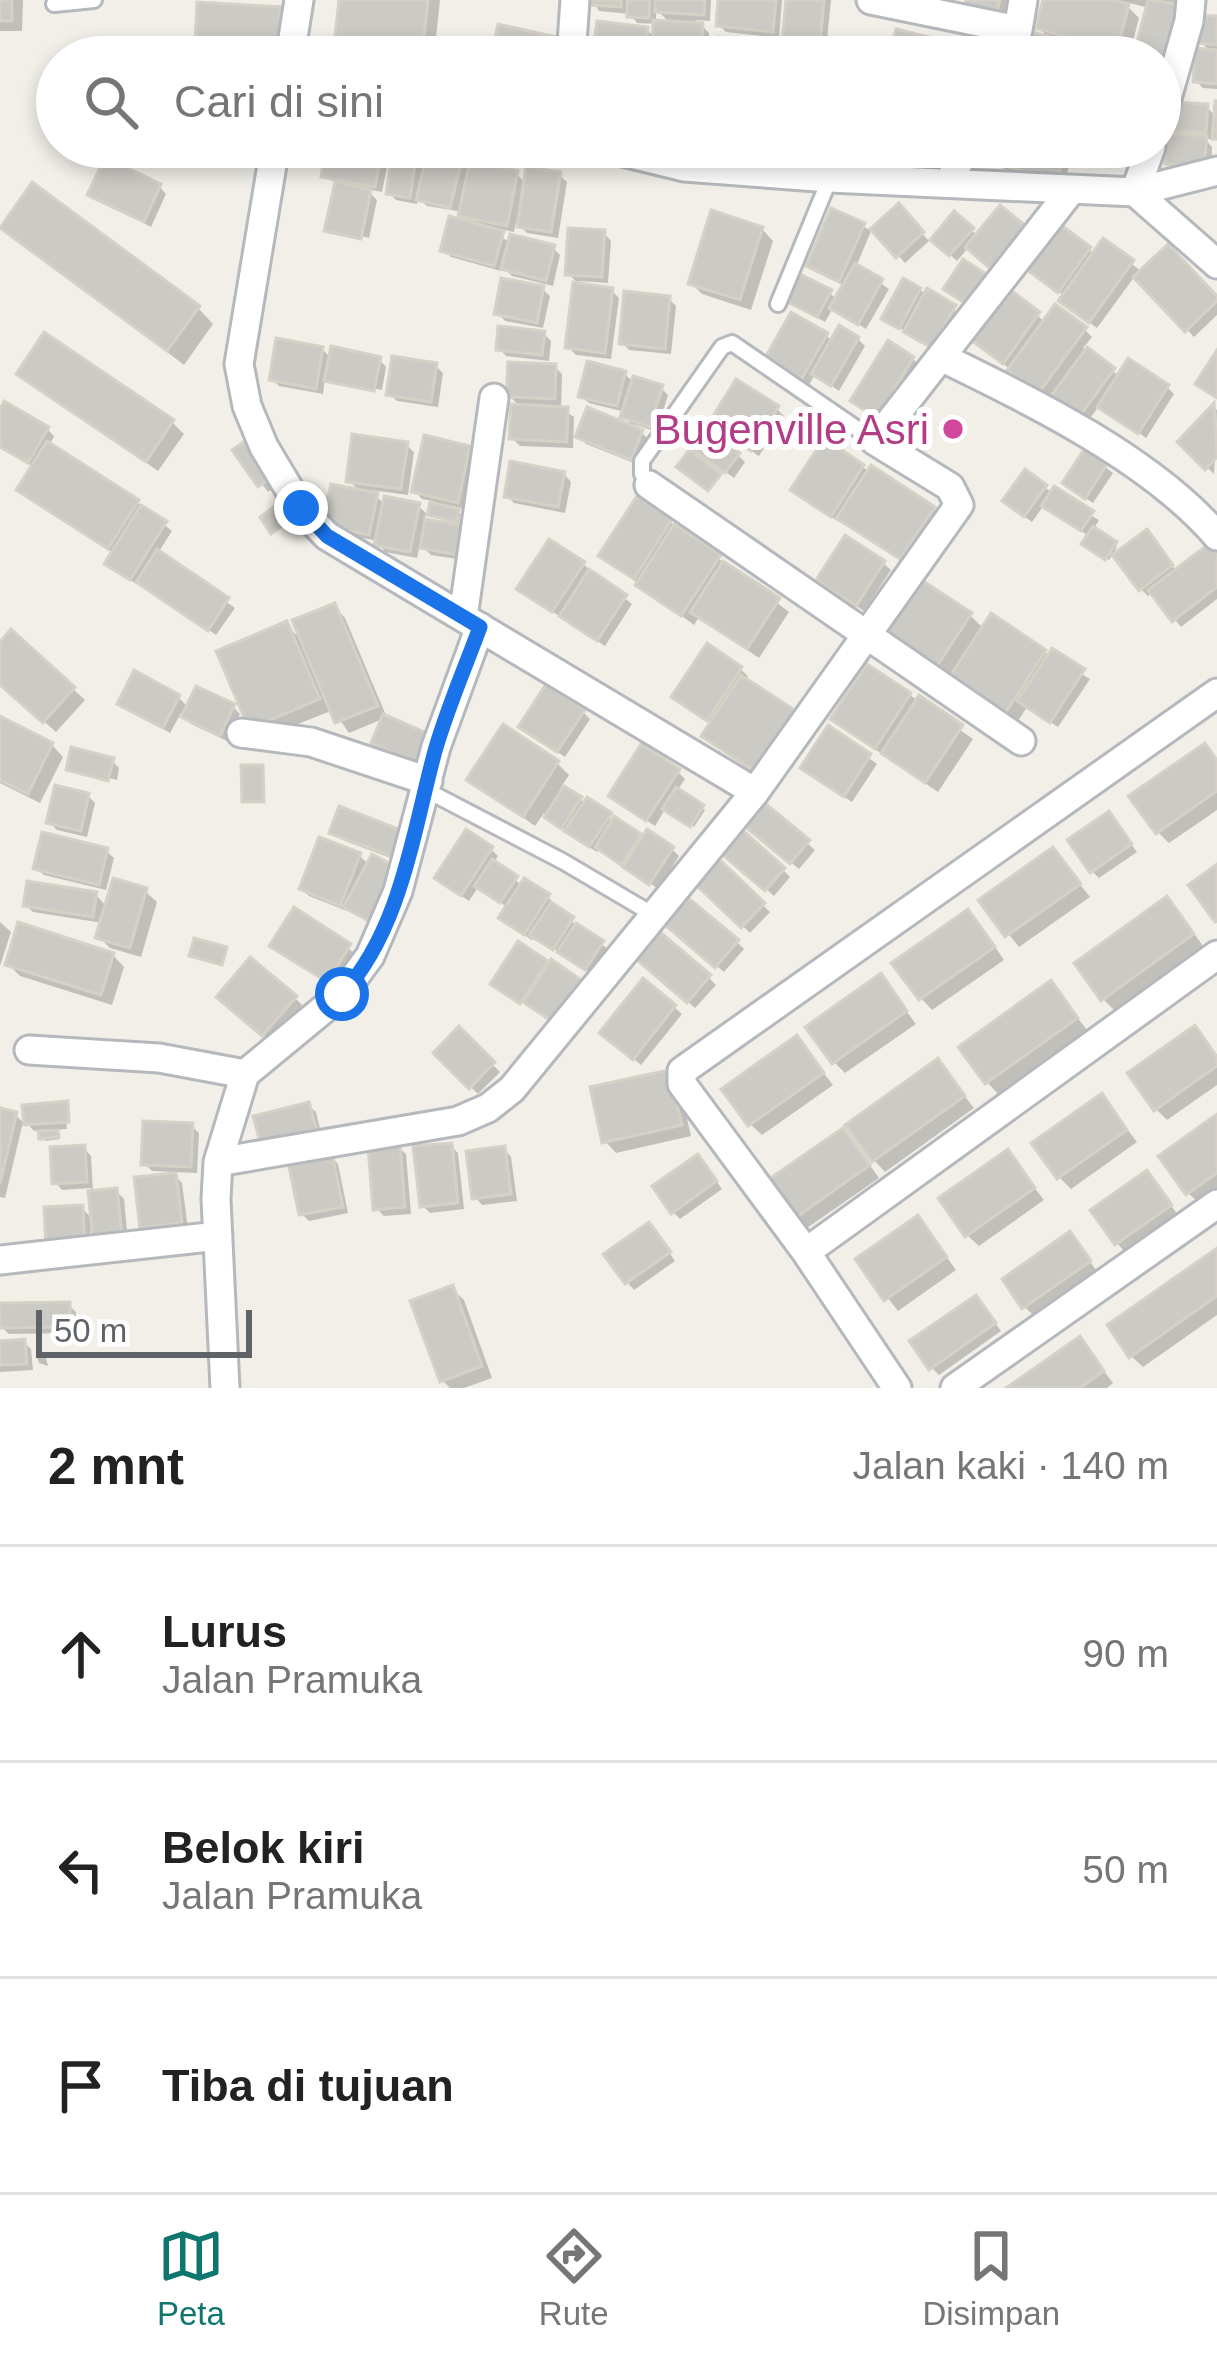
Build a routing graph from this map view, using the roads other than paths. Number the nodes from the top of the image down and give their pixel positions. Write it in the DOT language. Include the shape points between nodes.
graph roads {
  1 [pos="94,0"];
  2 [pos="299,0"];
  3 [pos="575,0"];
  4 [pos="871,0"];
  5 [pos="1023,0"];
  6 [pos="1191,0"];
  7 [pos="54,4"];
  8 [pos="1018,30"];
  9 [pos="293,36"];
  10 [pos="572,36"];
  11 [pos="1016,36"];
  12 [pos="1181,49"];
  13 [pos="272,168"];
  14 [pos="697,168"];
  15 [pos="956,168"];
  16 [pos="1144,168"];
  17 [pos="1217,170"];
  18 [pos="830,178"];
  19 [pos="949,183"];
  20 [pos="1072,189"];
  21 [pos="1135,192"];
  22 [pos="1217,264"];
  23 [pos="778,304"];
  24 [pos="941,357"];
  25 [pos="494,398"];
  26 [pos="875,441"];
  27 [pos="649,485"];
  28 [pos="1217,536"];
  29 [pos="471,622"];
  30 [pos="866,636"];
  31 [pos="1217,694"];
  32 [pos="241,734"];
  33 [pos="1021,741"];
  34 [pos="427,785"];
  35 [pos="755,792"];
  36 [pos="652,914"];
  37 [pos="1217,955"];
  38 [pos="29,1050"];
  39 [pos="244,1074"];
  40 [pos="218,1162"];
  41 [pos="1217,1204"];
  42 [pos="218,1236"];
  43 [pos="806,1252"];
  44 [pos="0,1260"];
  45 [pos="225,1388"];
  46 [pos="897,1388"];
  47 [pos="955,1388"];
  1 -- 7 [label="lane"];
  2 -- 9 [label="street"];
  3 -- 10 [label="street"];
  4 -- 8 [label="street"];
  5 -- 8 [label="street"];
  6 -- 12 [label="street"];
  8 -- 11 [label="street"];
  13 -- 29 [label="street" via="239,364 264,447 327,536"];
  14 -- 18 [label="street"];
  15 -- 19 [label="street"];
  16 -- 21 [label="street"];
  17 -- 21 [label="street"];
  18 -- 19 [label="street"];
  18 -- 23 [label="lane"];
  19 -- 20 [label="street"];
  20 -- 21 [label="street"];
  20 -- 24 [label="street"];
  21 -- 22 [label="street"];
  24 -- 26 [label="street"];
  24 -- 28 [label="street" via="1106,446"];
  25 -- 29 [label="street"];
  26 -- 27 [label="lane" via="732,343 643,461"];
  26 -- 30 [label="street" via="950,488 959,505"];
  27 -- 30 [label="street"];
  29 -- 34 [label="street"];
  29 -- 35 [label="street"];
  30 -- 33 [label="street"];
  30 -- 35 [label="street"];
  31 -- 43 [label="street" via="682,1071 682,1084"];
  32 -- 34 [label="street" via="310,742"];
  34 -- 36 [label="lane"];
  34 -- 39 [label="street" via="398,891 359,976"];
  35 -- 36 [label="street"];
  36 -- 40 [label="street" via="512,1089 488,1108 458,1121"];
  37 -- 43 [label="street"];
  38 -- 39 [label="street" via="159,1058"];
  39 -- 40 [label="street"];
  40 -- 42 [label="street"];
  41 -- 47 [label="street"];
  42 -- 44 [label="street"];
  42 -- 45 [label="street"];
  43 -- 46 [label="street"];
}
